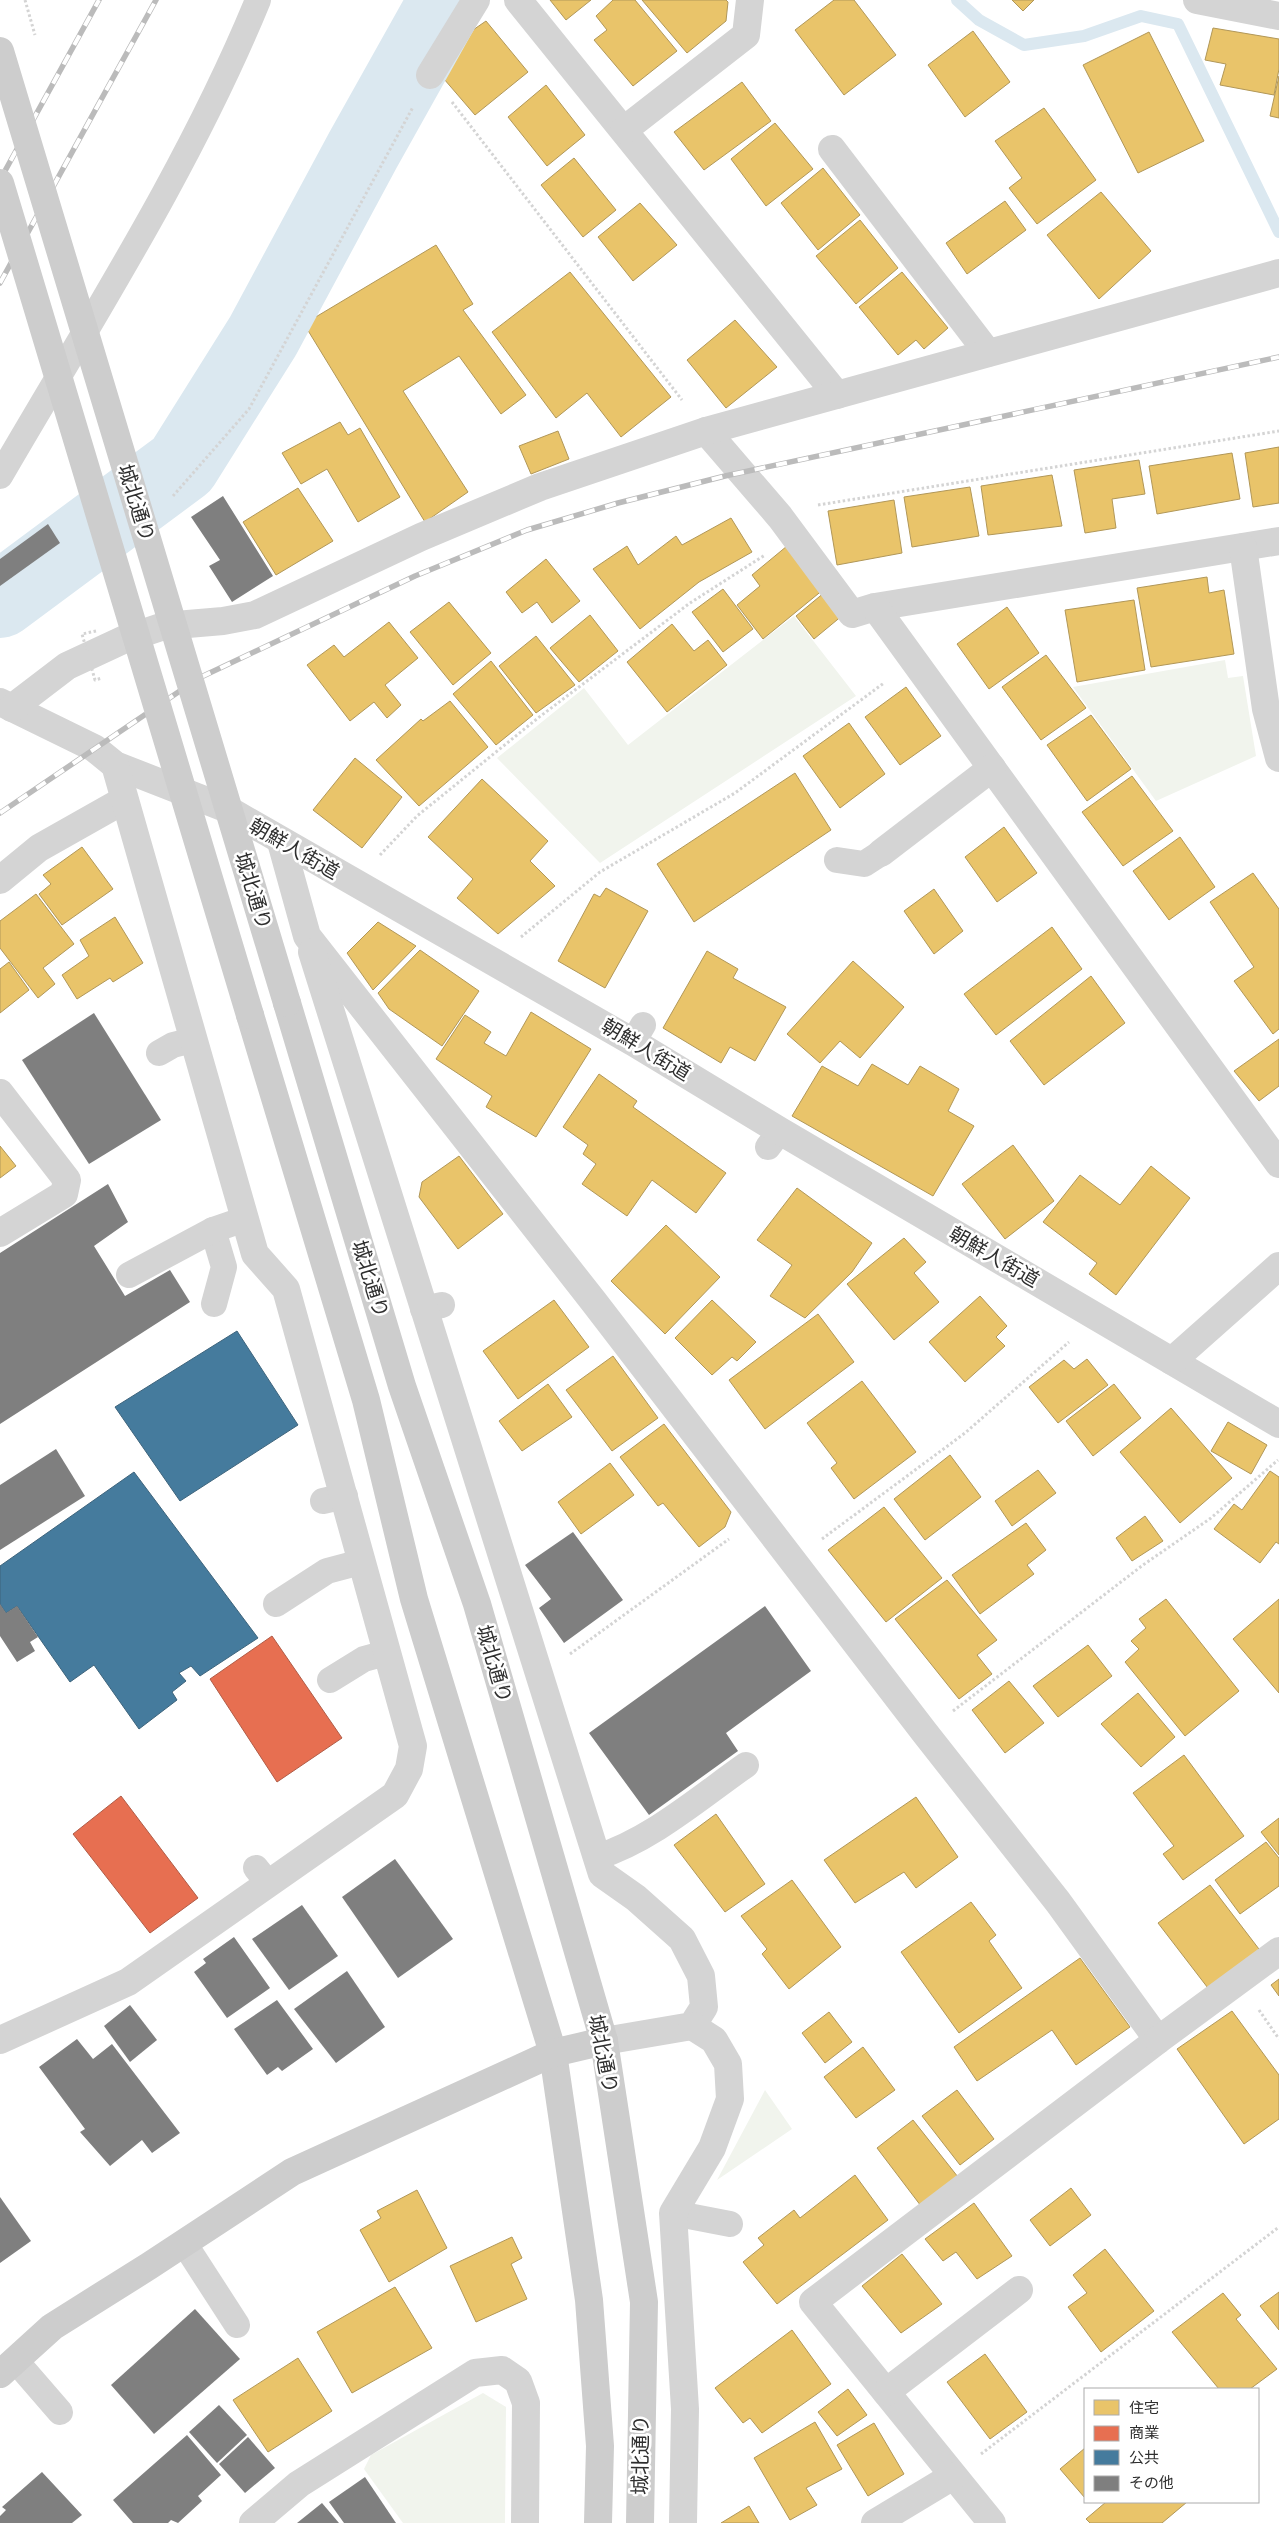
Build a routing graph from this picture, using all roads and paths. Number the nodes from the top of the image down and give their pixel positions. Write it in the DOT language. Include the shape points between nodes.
graph roads {
  1 [pos="258,0"];
  2 [pos="476,0"];
  3 [pos="518,0"];
  4 [pos="750,0"];
  5 [pos="1197,0"];
  6 [pos="1279,16"];
  7 [pos="0,51"];
  8 [pos="430,75"];
  9 [pos="624,130"];
  10 [pos="832,149"];
  11 [pos="0,182"];
  12 [pos="1279,273"];
  13 [pos="988,353"];
  14 [pos="837,395"];
  15 [pos="706,431"];
  16 [pos="1279,431"];
  17 [pos="0,476"];
  18 [pos="172,497"];
  19 [pos="770,506"];
  20 [pos="794,536"];
  21 [pos="1279,541"];
  22 [pos="1243,547"];
  23 [pos="875,607"];
  24 [pos="99,630"];
  25 [pos="915,661"];
  26 [pos="102,678"];
  27 [pos="6,705"];
  28 [pos="1279,758"];
  29 [pos="115,765"];
  30 [pos="992,768"];
  31 [pos="124,800"];
  32 [pos="281,842"];
  33 [pos="881,853"];
  34 [pos="837,860"];
  35 [pos="0,880"];
  36 [pos="354,882"];
  37 [pos="307,936"];
  38 [pos="491,961"];
  39 [pos="193,1040"];
  40 [pos="159,1053"];
  41 [pos="0,1093"];
  42 [pos="1279,1164"];
  43 [pos="245,1219"];
  44 [pos="213,1230"];
  45 [pos="0,1233"];
  46 [pos="1279,1266"];
  47 [pos="129,1275"];
  48 [pos="214,1304"];
  49 [pos="1090,1313"];
  50 [pos="1172,1361"];
  51 [pos="1279,1424"];
  52 [pos="1279,1459"];
  53 [pos="760,1516"];
  54 [pos="361,1562"];
  55 [pos="792,1564"];
  56 [pos="276,1604"];
  57 [pos="386,1653"];
  58 [pos="540,1676"];
  59 [pos="330,1680"];
  60 [pos="921,1736"];
  61 [pos="746,1765"];
  62 [pos="596,1857"];
  63 [pos="1279,1951"];
  64 [pos="692,2026"];
  65 [pos="0,2040"];
  66 [pos="1158,2040"];
  67 [pos="604,2041"];
  68 [pos="553,2053"];
  69 [pos="673,2214"];
  70 [pos="730,2224"];
  71 [pos="1279,2227"];
  72 [pos="184,2243"];
  73 [pos="1019,2290"];
  74 [pos="237,2325"];
  75 [pos="8,2367"];
  76 [pos="886,2392"];
  77 [pos="60,2412"];
  78 [pos="953,2476"];
  79 [pos="883,2521"];
  80 [pos="254,2523"];
  81 [pos="525,2523"];
  82 [pos="598,2523"];
  83 [pos="640,2523"];
  84 [pos="683,2523"];
  85 [pos="992,2523"];
  1 -- 17 [label="lane" via="238,48 157,206"];
  2 -- 8 [label="street"];
  3 -- 9 [label="street"];
  4 -- 9 [label="street" via="746,35"];
  5 -- 6 [label="street"];
  7 -- 67 [label="main road, 城北通り, bridge" via="402,1386 477,1604"];
  8 -- 15 [label="path"];
  8 -- 18 [label="path" via="249,409"];
  9 -- 14 [label="street" via="724,265"];
  10 -- 13 [label="street"];
  11 -- 68 [label="main road, 城北通り, bridge" via="366,1400 414,1599"];
  12 -- 13 [label="street" via="1238,277"];
  13 -- 14 [label="street"];
  14 -- 15 [label="street"];
  15 -- 19 [label="street"];
  15 -- 27 [label="street" via="540,487 421,537 255,615 164,626 125,639 67,666"];
  16 -- 19 [label="path" via="820,506 781,500"];
  19 -- 20 [label="street"];
  20 -- 23 [label="street" via="852,614"];
  20 -- 36 [label="path" via="690,603 538,718 417,816"];
  21 -- 22 [label="street"];
  22 -- 23 [label="street"];
  22 -- 28 [label="street" via="1266,709"];
  23 -- 25 [label="street"];
  24 -- 26 [label="path, bridge" via="82,634 95,680"];
  25 -- 30 [label="street"];
  25 -- 38 [label="path" via="735,793 600,872"];
  27 -- 29 [label="street, 朝鮮人街道" via="94,748"];
  29 -- 31 [label="street"];
  29 -- 32 [label="street, 朝鮮人街道" via="225,808"];
  30 -- 33 [label="street"];
  30 -- 42 [label="street"];
  31 -- 35 [label="street" via="39,848"];
  31 -- 39 [label="street"];
  32 -- 36 [label="street, 朝鮮人街道"];
  32 -- 37 [label="street"];
  33 -- 34 [label="lane" via="864,864"];
  36 -- 38 [label="street, 朝鮮人街道"];
  37 -- 53 [label="street" via="543,1245"];
  37 -- 58 [label="street" via="432,1307"];
  38 -- 49 [label="street, 朝鮮人街道" via="638,1033 774,1139"];
  39 -- 40 [label="lane"];
  39 -- 43 [label="street"];
  41 -- 45 [label="street" via="67,1180 64,1194"];
  43 -- 44 [label="lane"];
  43 -- 54 [label="street" via="255,1254 286,1289 334,1498"];
  44 -- 47 [label="lane"];
  44 -- 48 [label="lane" via="224,1267"];
  46 -- 50 [label="street"];
  49 -- 50 [label="street, 朝鮮人街道"];
  49 -- 55 [label="path" via="1073,1338 965,1432"];
  50 -- 51 [label="street, 朝鮮人街道"];
  52 -- 60 [label="path" via="1211,1518 1143,1565"];
  53 -- 55 [label="street"];
  53 -- 58 [label="path"];
  54 -- 56 [label="lane" via="327,1572"];
  54 -- 57 [label="street"];
  55 -- 60 [label="street"];
  57 -- 59 [label="lane" via="364,1658"];
  57 -- 65 [label="street" via="413,1746 409,1769 395,1795 262,1876 128,1982"];
  58 -- 62 [label="street" via="561,1720"];
  60 -- 66 [label="street"];
  61 -- 62 [label="lane" via="659,1826 613,1852"];
  62 -- 64 [label="street" via="602,1874 636,1898 682,1939 701,1976 704,2007"];
  63 -- 66 [label="street"];
  64 -- 67 [label="street"];
  64 -- 69 [label="street" via="714,2040 728,2064 730,2099 712,2148"];
  66 -- 76 [label="street" via="814,2302"];
  67 -- 68 [label="main road"];
  67 -- 83 [label="main road, 城北通り" via="644,2302"];
  68 -- 72 [label="main road" via="292,2172"];
  68 -- 82 [label="main road, 城北通り" via="589,2300 600,2446"];
  69 -- 70 [label="lane"];
  69 -- 84 [label="street" via="687,2300"];
  71 -- 78 [label="path"];
  72 -- 74 [label="lane"];
  72 -- 75 [label="main road" via="52,2327"];
  73 -- 76 [label="street"];
  75 -- 77 [label="lane"];
  76 -- 78 [label="street"];
  78 -- 79 [label="street"];
  78 -- 85 [label="street"];
  80 -- 81 [label="street" via="299,2484 475,2373 502,2370 518,2381 526,2403"];
}
